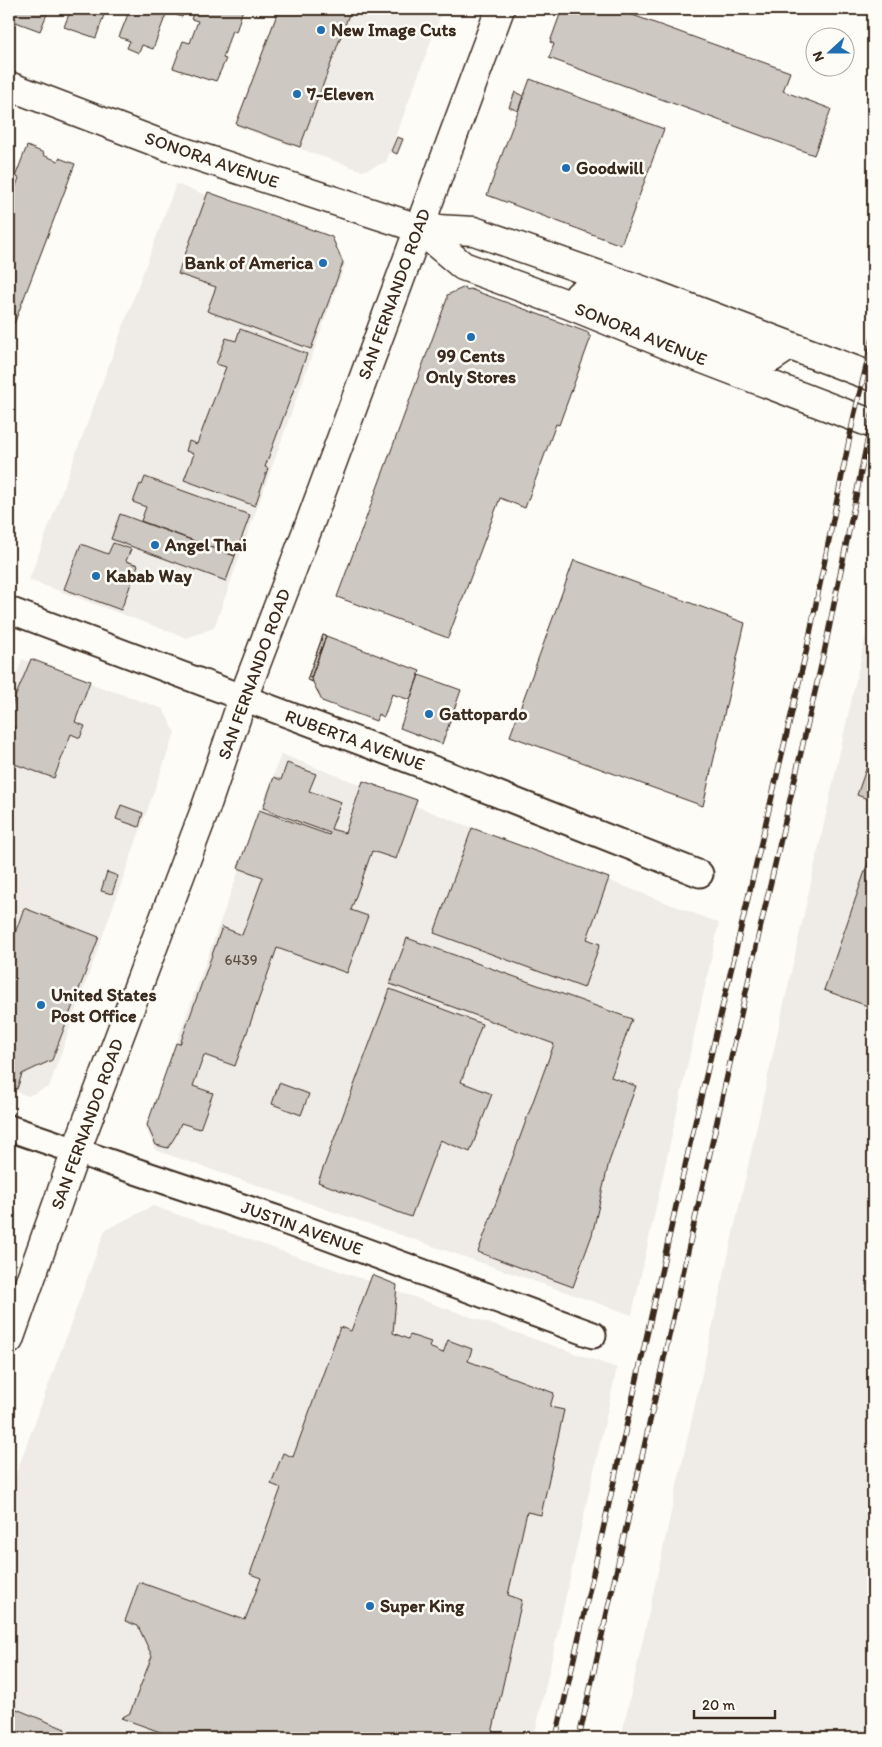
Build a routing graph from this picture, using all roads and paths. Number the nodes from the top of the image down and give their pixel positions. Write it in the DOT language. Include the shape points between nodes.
graph roads {
  1 [pos="500,9"];
  2 [pos="9,86"];
  3 [pos="418,228"];
  4 [pos="567,304"];
  5 [pos="789,346"];
  6 [pos="873,377"];
  7 [pos="873,424"];
  8 [pos="9,610"];
  9 [pos="243,698"];
  10 [pos="700,874"];
  11 [pos="9,1128"];
  12 [pos="76,1152"];
  13 [pos="593,1335"];
  14 [pos="9,1340"];
  1 -- 3 [label="main road, SAN FERNANDO ROAD"];
  2 -- 3 [label="main road, SONORA AVENUE" via="169,147"];
  3 -- 4 [label="main road, SONORA AVENUE" via="463,266"];
  3 -- 5 [label="main road, SONORA AVENUE" via="474,231"];
  3 -- 9 [label="main road, SAN FERNANDO ROAD"];
  4 -- 5 [label="main road" via="587,290 757,358 771,358"];
  4 -- 7 [label="main road, SONORA AVENUE"];
  5 -- 6 [label="main road, SONORA AVENUE"];
  8 -- 9 [label="street, RUBERTA AVENUE"];
  9 -- 10 [label="street, RUBERTA AVENUE"];
  9 -- 12 [label="main road, SAN FERNANDO ROAD" via="206,807"];
  11 -- 12 [label="street, JUSTIN AVENUE"];
  12 -- 13 [label="street, JUSTIN AVENUE" via="281,1220"];
  12 -- 14 [label="main road, SAN FERNANDO ROAD"];
}
